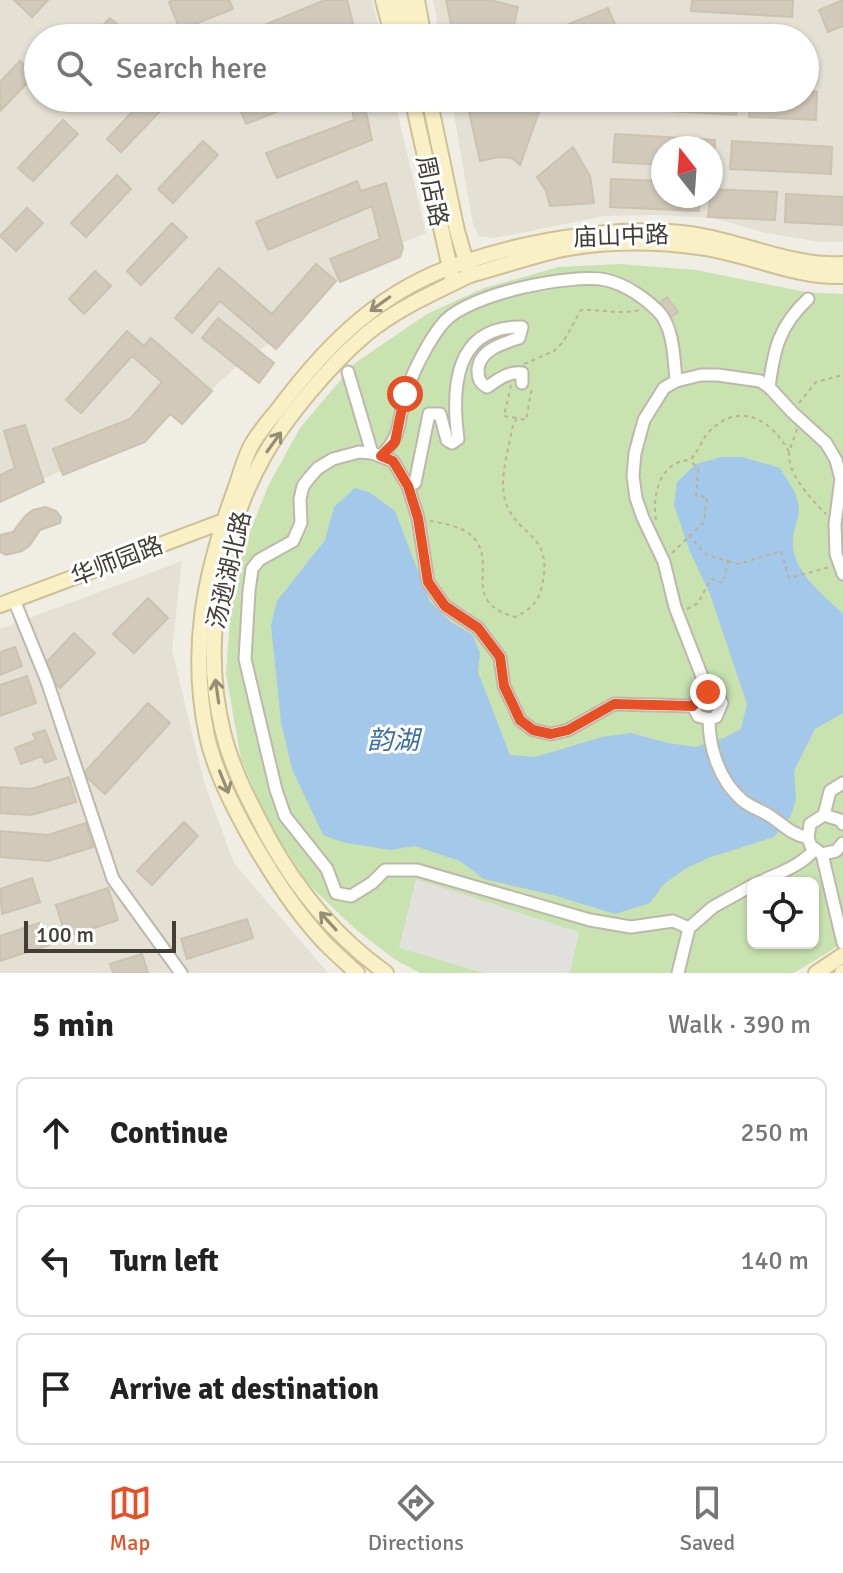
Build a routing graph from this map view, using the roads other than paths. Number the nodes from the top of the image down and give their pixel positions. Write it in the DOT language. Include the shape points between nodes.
graph roads {
  1 [pos="383,0"];
  2 [pos="394,0"];
  3 [pos="406,0"];
  4 [pos="417,0"];
  5 [pos="389,24"];
  6 [pos="399,24"];
  7 [pos="411,24"];
  8 [pos="421,24"];
  9 [pos="415,112"];
  10 [pos="432,112"];
  11 [pos="843,264"];
  12 [pos="467,268"];
  13 [pos="451,276"];
  14 [pos="843,276"];
  15 [pos="808,299"];
  16 [pos="348,372"];
  17 [pos="676,381"];
  18 [pos="522,383"];
  19 [pos="769,387"];
  20 [pos="376,454"];
  21 [pos="408,486"];
  22 [pos="229,523"];
  23 [pos="841,570"];
  24 [pos="7,602"];
  25 [pos="708,692"];
  26 [pos="693,706"];
  27 [pos="709,719"];
  28 [pos="843,783"];
  29 [pos="824,815"];
  30 [pos="843,824"];
  31 [pos="808,838"];
  32 [pos="843,843"];
  33 [pos="819,852"];
  34 [pos="771,877"];
  35 [pos="747,888"];
  36 [pos="689,928"];
  37 [pos="843,943"];
  38 [pos="843,955"];
  39 [pos="181,973"];
  40 [pos="357,973"];
  41 [pos="386,973"];
  42 [pos="678,973"];
  43 [pos="816,973"];
  1 -- 5 [label="street"];
  2 -- 6 [label="street"];
  3 -- 7 [label="street"];
  4 -- 8 [label="street"];
  9 -- 13 [label="street, 周店路"];
  10 -- 12 [label="street, 周店路"];
  11 -- 12 [label="street, 庙山中路" via="704,236 645,231 558,239"];
  12 -- 13 [label="street, 庙山中路"];
  12 -- 14 [label="street, 庙山中路" via="560,250 645,242 702,247"];
  13 -- 22 [label="street, 汤逊湖北路" via="395,293 323,354 250,447"];
  15 -- 19 [label="street" via="775,347"];
  16 -- 20 [label="street"];
  17 -- 19 [label="street" via="738,376"];
  17 -- 20 [label="street" via="671,337 660,313 640,295 608,280 522,288 461,307 444,322 405,394 395,442"];
  17 -- 25 [label="street" via="664,388 644,420 633,476 636,498"];
  18 -- 21 [label="street" via="522,373 487,387 478,376 478,365 492,349 519,338 522,327 501,327 476,340 460,367 458,439 447,440 440,414 429,414 419,472"];
  19 -- 23 [label="street" via="826,443 836,460 841,479 836,554"];
  20 -- 21 [label="street" via="393,461"];
  20 -- 36 [label="street" via="359,452 318,468 303,486 301,523 293,541 252,569 245,659 285,816 327,869 336,893 351,896 385,870 417,870 590,920 631,927 673,921"];
  21 -- 26 [label="street" via="428,582 445,606 478,628 500,657 504,686 520,720 551,734 614,704"];
  22 -- 24 [label="street, 华师园路"];
  22 -- 40 [label="street, 汤逊湖北路, one-way" via="205,584 199,651 207,737 243,824 293,904"];
  41 -- 22 [label="street, 汤逊湖北路, one-way" via="333,927 304,893 239,782 223,731 213,634"];
  24 -- 39 [label="street" via="47,681 113,879"];
  25 -- 26 [label="street"];
  25 -- 27 [label="street" via="722,703 716,717"];
  26 -- 27 [label="street" via="698,716"];
  27 -- 31 [label="street" via="712,750 728,786 790,833"];
  28 -- 29 [label="street" via="830,791"];
  29 -- 30 [label="street"];
  29 -- 31 [label="street" via="810,824"];
  31 -- 33 [label="street"];
  32 -- 33 [label="street" via="836,851"];
  33 -- 34 [label="street"];
  33 -- 37 [label="street"];
  35 -- 36 [label="street"];
  36 -- 42 [label="street"];
  38 -- 43 [label="street"];
}
